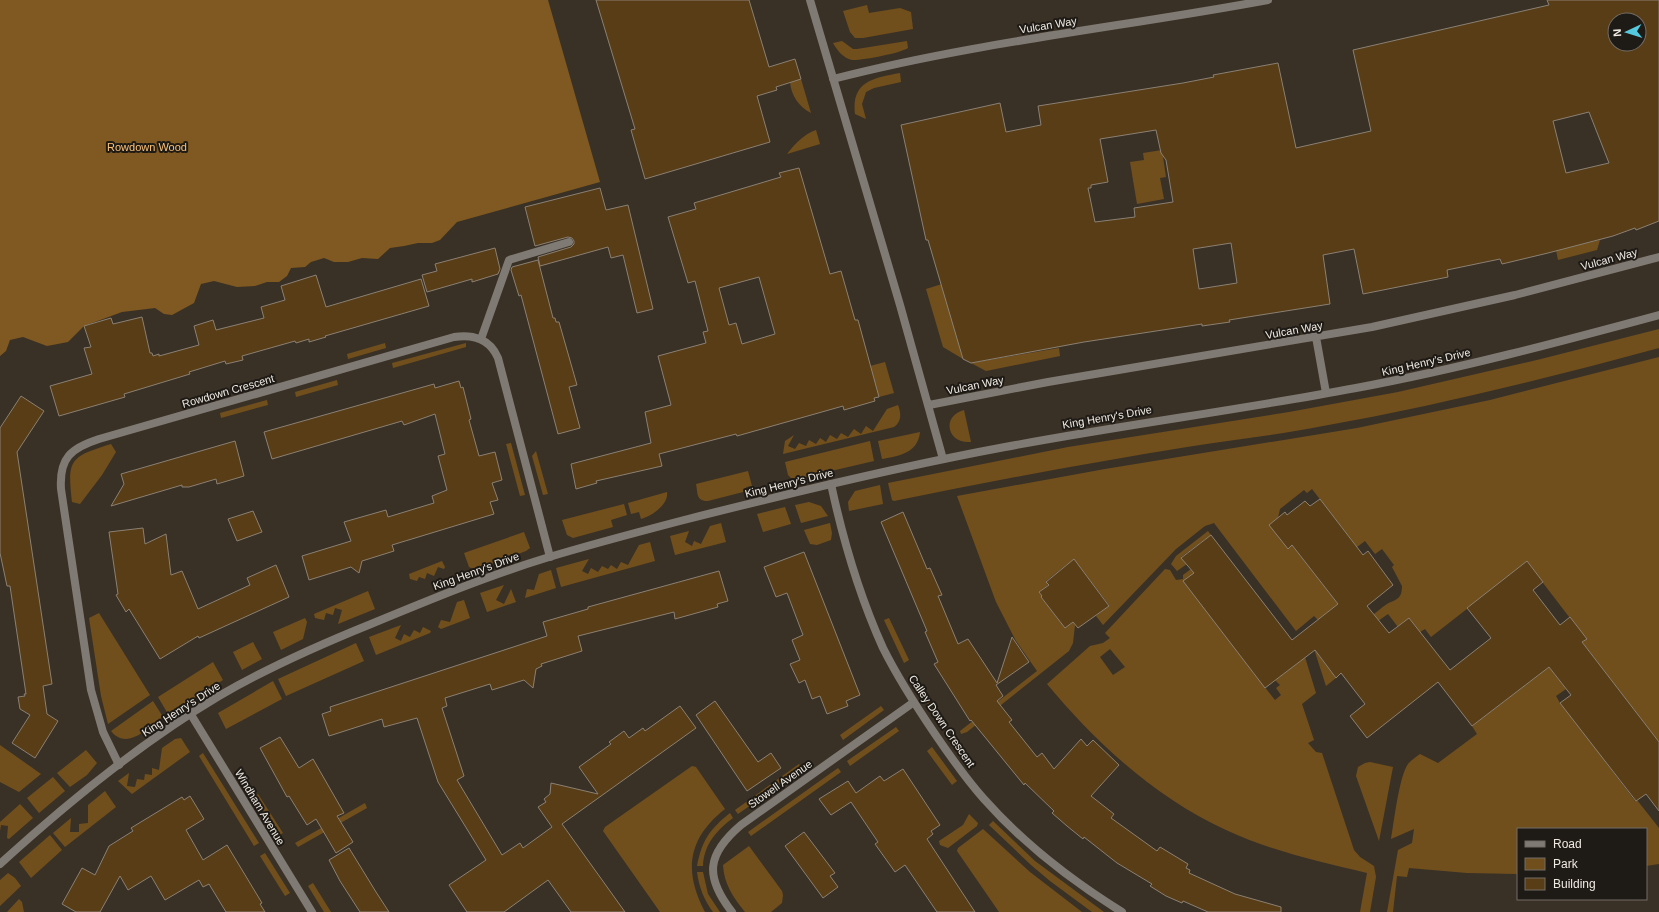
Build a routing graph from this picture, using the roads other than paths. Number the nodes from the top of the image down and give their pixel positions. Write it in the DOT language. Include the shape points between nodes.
graph roads {
  1 [pos="810,0"];
  2 [pos="1268,0"];
  3 [pos="833,79"];
  4 [pos="569,242"];
  5 [pos="1659,257"];
  6 [pos="1659,315"];
  7 [pos="1316,338"];
  8 [pos="481,339"];
  9 [pos="1326,393"];
  10 [pos="929,405"];
  11 [pos="943,459"];
  12 [pos="831,484"];
  13 [pos="550,557"];
  14 [pos="914,702"];
  15 [pos="190,713"];
  16 [pos="119,765"];
  17 [pos="0,864"];
  18 [pos="312,912"];
  19 [pos="732,912"];
  20 [pos="1122,912"];
  1 -- 3 [label="street"];
  2 -- 3 [label="street, Vulcan Way" via="1011,42 893,64"];
  3 -- 10 [label="street"];
  4 -- 8 [label="street" via="509,260"];
  5 -- 7 [label="street, Vulcan Way" via="1515,295"];
  6 -- 9 [label="street, King Henry's Drive" via="1429,373"];
  7 -- 9 [label="street"];
  7 -- 10 [label="street, Vulcan Way" via="1041,383"];
  8 -- 13 [label="street" via="493,349 498,358"];
  8 -- 16 [label="street, Rowdown Crescent" via="468,336 454,337 99,439 70,453 62,468 61,489 91,686 103,732"];
  9 -- 11 [label="street, King Henry's Drive" via="1121,426"];
  10 -- 11 [label="street"];
  11 -- 12 [label="street, King Henry's Drive"];
  12 -- 13 [label="street, King Henry's Drive" via="660,526"];
  12 -- 14 [label="street, Calley Down Crescent" via="845,543 862,597 883,647"];
  13 -- 15 [label="street, King Henry's Drive" via="464,586 321,645 252,678"];
  14 -- 19 [label="street, Stowell Avenue" via="741,825 722,843 714,861 713,877 720,895"];
  14 -- 20 [label="street, Calley Down Crescent" via="953,760 997,814 1049,860"];
  15 -- 16 [label="street, King Henry's Drive"];
  15 -- 18 [label="street, Windham Avenue"];
  16 -- 17 [label="street, King Henry's Drive" via="44,824"];
}
